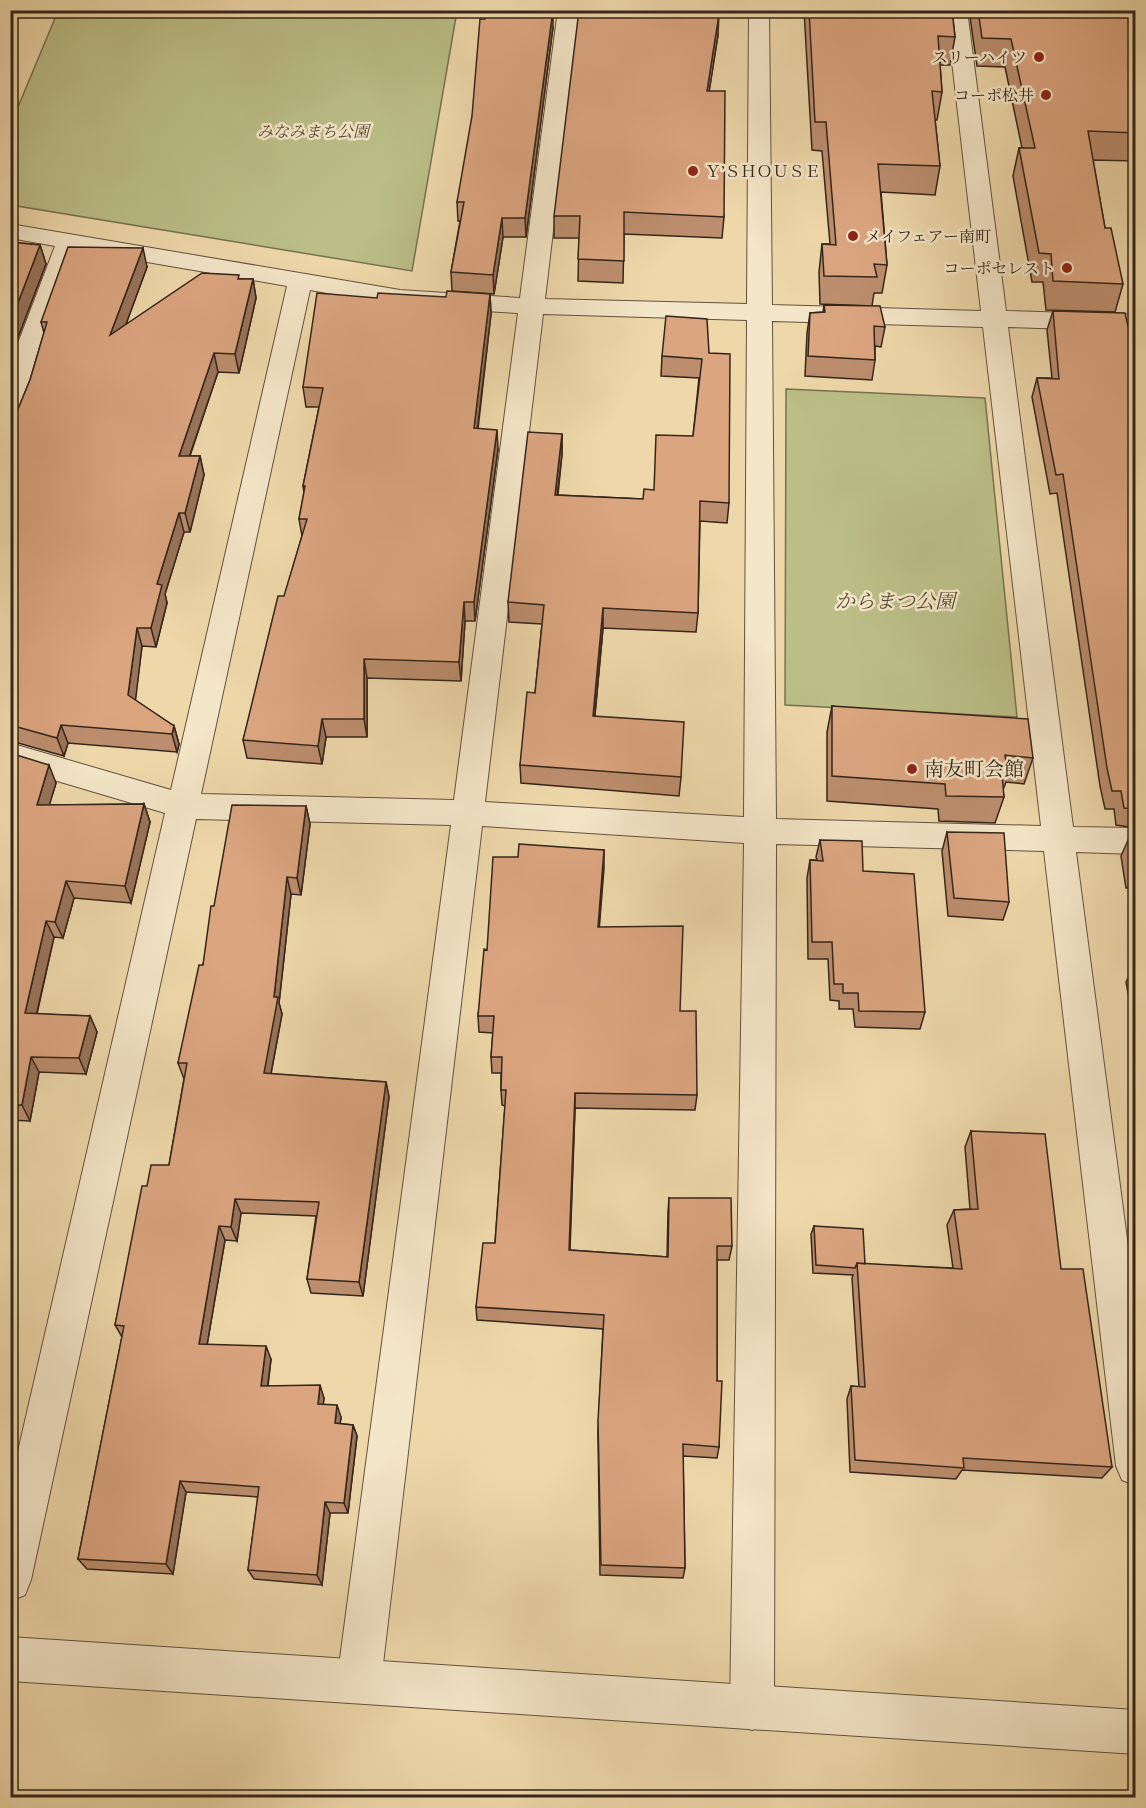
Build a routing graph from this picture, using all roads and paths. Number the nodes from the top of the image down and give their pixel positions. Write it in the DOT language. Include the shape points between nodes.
graph roads {
  1 [pos="569,10"];
  2 [pos="759,10"];
  3 [pos="956,10"];
  4 [pos="10,231"];
  5 [pos="69,240"];
  6 [pos="300,281"];
  7 [pos="532,306"];
  8 [pos="759,311"];
  9 [pos="994,317"];
  10 [pos="1136,322"];
  11 [pos="10,400"];
  12 [pos="10,755"];
  13 [pos="184,806"];
  14 [pos="468,813"];
  15 [pos="760,831"];
  16 [pos="1059,838"];
  17 [pos="1136,841"];
  18 [pos="1136,1466"];
  19 [pos="10,1580"];
  20 [pos="10,1659"];
  21 [pos="358,1681"];
  22 [pos="752,1708"];
  23 [pos="1136,1732"];
  1 -- 7 [label="street"];
  2 -- 8 [label="street"];
  3 -- 9 [label="street"];
  4 -- 5 [label="street"];
  5 -- 6 [label="street"];
  5 -- 11 [label="street"];
  6 -- 7 [label="street" via="400,298"];
  6 -- 13 [label="street"];
  7 -- 8 [label="street"];
  7 -- 14 [label="street"];
  8 -- 9 [label="street"];
  8 -- 15 [label="street"];
  9 -- 10 [label="street"];
  9 -- 16 [label="street"];
  12 -- 13 [label="street"];
  13 -- 14 [label="street"];
  13 -- 19 [label="street"];
  14 -- 15 [label="street"];
  14 -- 21 [label="street"];
  15 -- 16 [label="street"];
  15 -- 22 [label="street"];
  16 -- 17 [label="street"];
  16 -- 18 [label="street"];
  20 -- 21 [label="street"];
  21 -- 22 [label="street"];
  22 -- 23 [label="street"];
}
